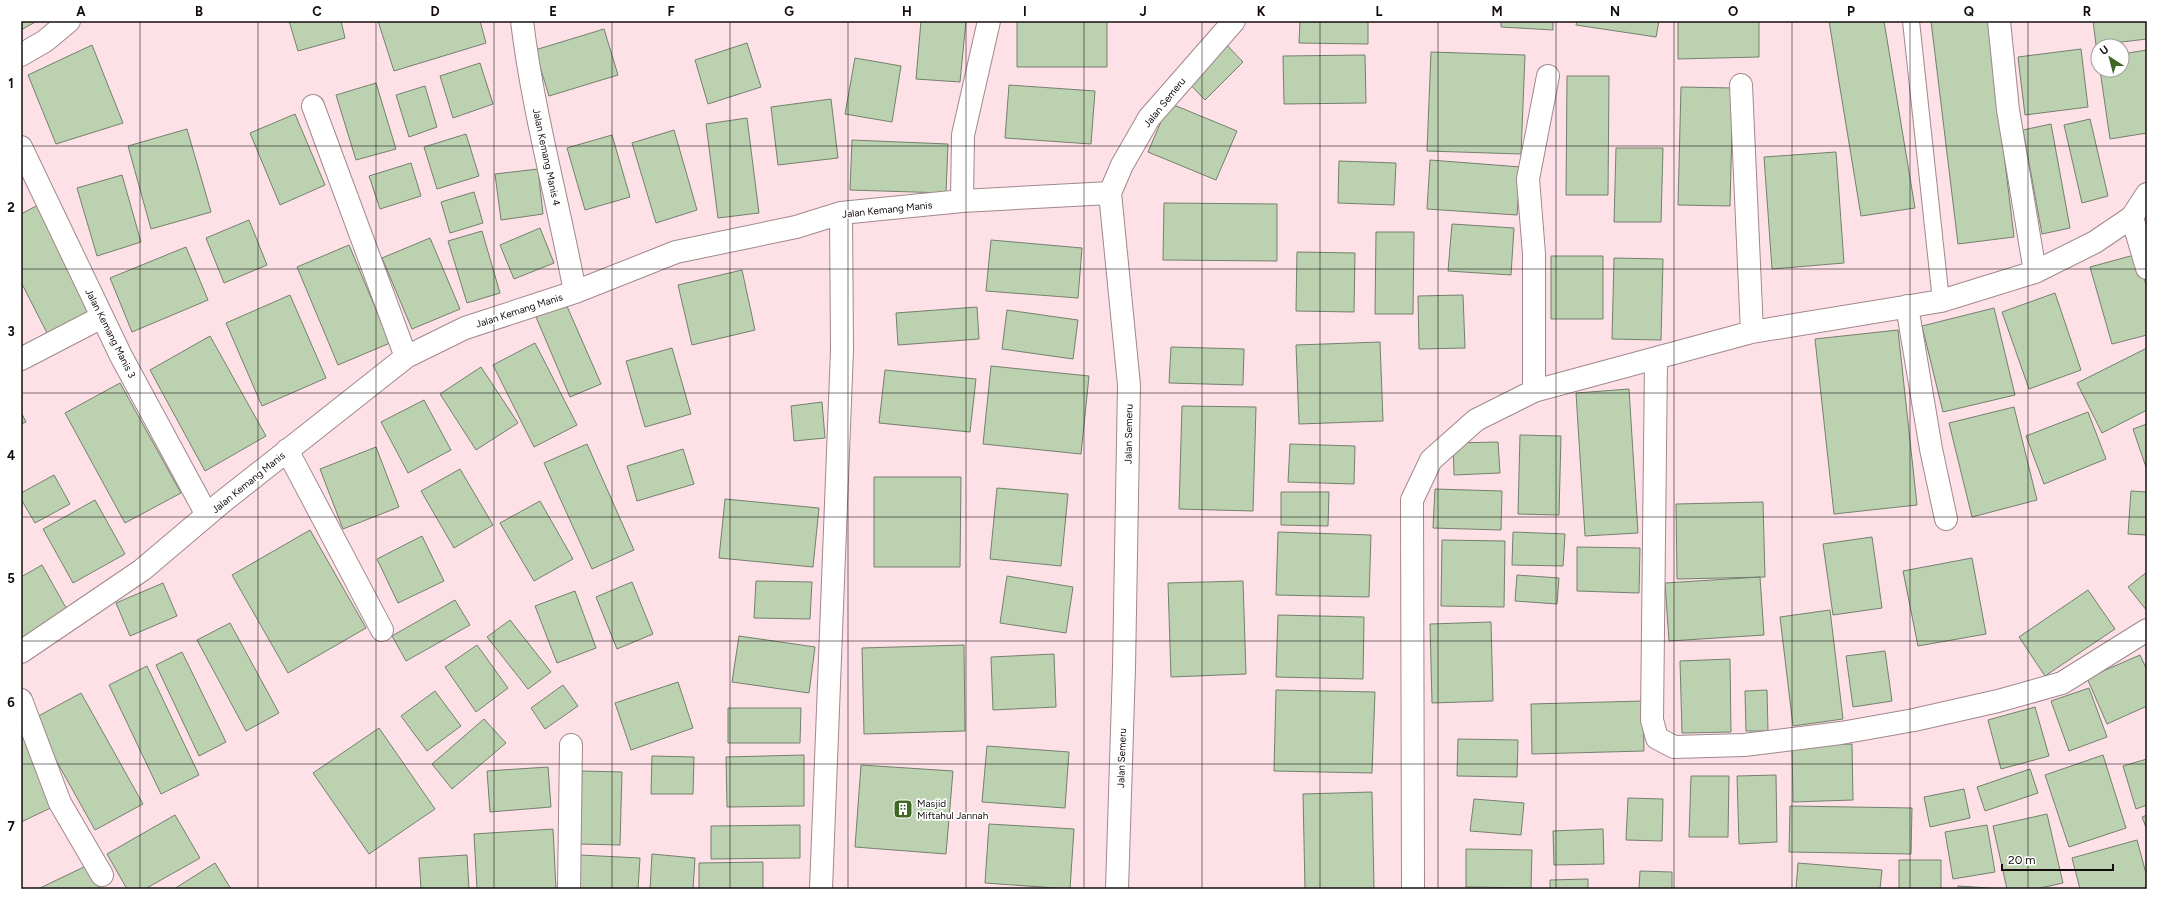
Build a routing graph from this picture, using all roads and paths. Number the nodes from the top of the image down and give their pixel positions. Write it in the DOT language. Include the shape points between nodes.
graph roads {
  1 [pos="69,21"];
  2 [pos="522,21"];
  3 [pos="989,21"];
  4 [pos="1234,21"];
  5 [pos="1911,21"];
  6 [pos="1999,21"];
  7 [pos="21,55"];
  8 [pos="1548,76"];
  9 [pos="1741,86"];
  10 [pos="313,106"];
  11 [pos="21,147"];
  12 [pos="1110,193"];
  13 [pos="2147,194"];
  14 [pos="962,201"];
  15 [pos="842,213"];
  16 [pos="2132,217"];
  17 [pos="2147,268"];
  18 [pos="2035,272"];
  19 [pos="575,292"];
  20 [pos="1940,301"];
  21 [pos="1907,306"];
  22 [pos="102,317"];
  23 [pos="1752,332"];
  24 [pos="406,357"];
  25 [pos="21,359"];
  26 [pos="1656,359"];
  27 [pos="1534,391"];
  28 [pos="287,450"];
  29 [pos="207,515"];
  30 [pos="1946,519"];
  31 [pos="382,630"];
  32 [pos="2147,630"];
  33 [pos="21,652"];
  34 [pos="21,700"];
  35 [pos="571,745"];
  36 [pos="102,875"];
  37 [pos="569,889"];
  38 [pos="821,889"];
  39 [pos="1117,889"];
  40 [pos="1413,889"];
  1 -- 7 [label="street" via="45,41"];
  2 -- 19 [label="street, Jalan Kemang Manis 4" via="529,76"];
  3 -- 14 [label="street" via="963,134"];
  4 -- 12 [label="street, Jalan Semeru" via="1149,118 1122,165"];
  5 -- 20 [label="lane"];
  6 -- 18 [label="street" via="2008,110"];
  8 -- 27 [label="street" via="1528,179 1534,254"];
  9 -- 23 [label="street"];
  10 -- 24 [label="street"];
  11 -- 22 [label="street, Jalan Kemang Manis 3"];
  12 -- 14 [label="street, Jalan Kemang Manis"];
  12 -- 39 [label="street, Jalan Semeru" via="1128,385 1124,667"];
  13 -- 16 [label="street"];
  14 -- 15 [label="street, Jalan Kemang Manis"];
  15 -- 19 [label="street, Jalan Kemang Manis" via="796,227 676,252"];
  15 -- 38 [label="street" via="842,350"];
  16 -- 17 [label="street"];
  16 -- 18 [label="street" via="2095,242"];
  18 -- 20 [label="street"];
  19 -- 24 [label="street, Jalan Kemang Manis" via="465,328"];
  20 -- 21 [label="street"];
  21 -- 23 [label="street"];
  21 -- 30 [label="street" via="1931,449"];
  22 -- 25 [label="street"];
  22 -- 29 [label="street, Jalan Kemang Manis 3"];
  23 -- 26 [label="street"];
  24 -- 28 [label="street, Jalan Kemang Manis"];
  26 -- 27 [label="street"];
  26 -- 32 [label="street" via="1652,720 1657,738 1674,747 1744,745 1841,733 1914,720 2062,683"];
  27 -- 40 [label="street" via="1476,420 1431,460 1412,500"];
  28 -- 29 [label="street, Jalan Kemang Manis"];
  28 -- 31 [label="street"];
  29 -- 33 [label="street, Jalan Kemang Manis" via="142,570 63,626"];
  34 -- 36 [label="street" via="60,803"];
  35 -- 37 [label="street"];
}
